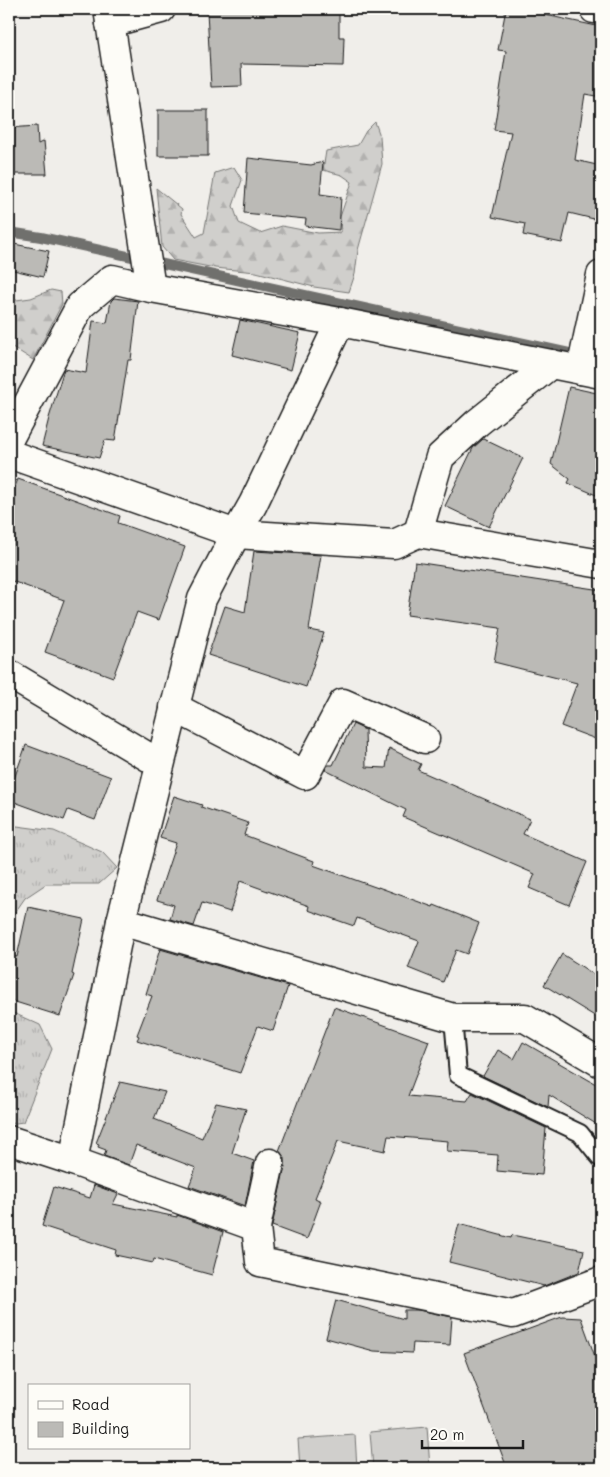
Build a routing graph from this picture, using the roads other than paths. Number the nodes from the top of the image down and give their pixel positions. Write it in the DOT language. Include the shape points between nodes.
graph roads {
  1 [pos="161,9"];
  2 [pos="594,9"];
  3 [pos="601,10"];
  4 [pos="109,16"];
  5 [pos="601,275"];
  6 [pos="151,288"];
  7 [pos="340,322"];
  8 [pos="550,364"];
  9 [pos="591,372"];
  10 [pos="9,439"];
  11 [pos="9,454"];
  12 [pos="418,533"];
  13 [pos="236,534"];
  14 [pos="601,564"];
  15 [pos="9,674"];
  16 [pos="174,707"];
  17 [pos="425,739"];
  18 [pos="160,764"];
  19 [pos="122,921"];
  20 [pos="453,1018"];
  21 [pos="601,1063"];
  22 [pos="9,1140"];
  23 [pos="601,1159"];
  24 [pos="73,1161"];
  25 [pos="270,1163"];
  26 [pos="256,1227"];
  27 [pos="601,1280"];
  1 -- 4 [label="street"];
  2 -- 3 [label="street"];
  4 -- 6 [label="street"];
  5 -- 9 [label="street"];
  6 -- 7 [label="street"];
  6 -- 10 [label="street" via="112,279 80,306"];
  7 -- 8 [label="street"];
  7 -- 13 [label="street"];
  8 -- 9 [label="street"];
  8 -- 12 [label="street" via="440,457"];
  11 -- 13 [label="street"];
  12 -- 13 [label="street" via="394,544"];
  12 -- 14 [label="street"];
  13 -- 16 [label="street" via="202,599"];
  15 -- 18 [label="street"];
  16 -- 17 [label="street" via="305,775 343,703"];
  16 -- 18 [label="street"];
  18 -- 19 [label="street"];
  19 -- 20 [label="street"];
  19 -- 24 [label="street"];
  20 -- 21 [label="street" via="525,1018"];
  20 -- 23 [label="lane" via="458,1075 580,1133"];
  22 -- 24 [label="street"];
  24 -- 26 [label="street"];
  25 -- 26 [label="street"];
  26 -- 27 [label="street" via="260,1262 513,1314"];
}
